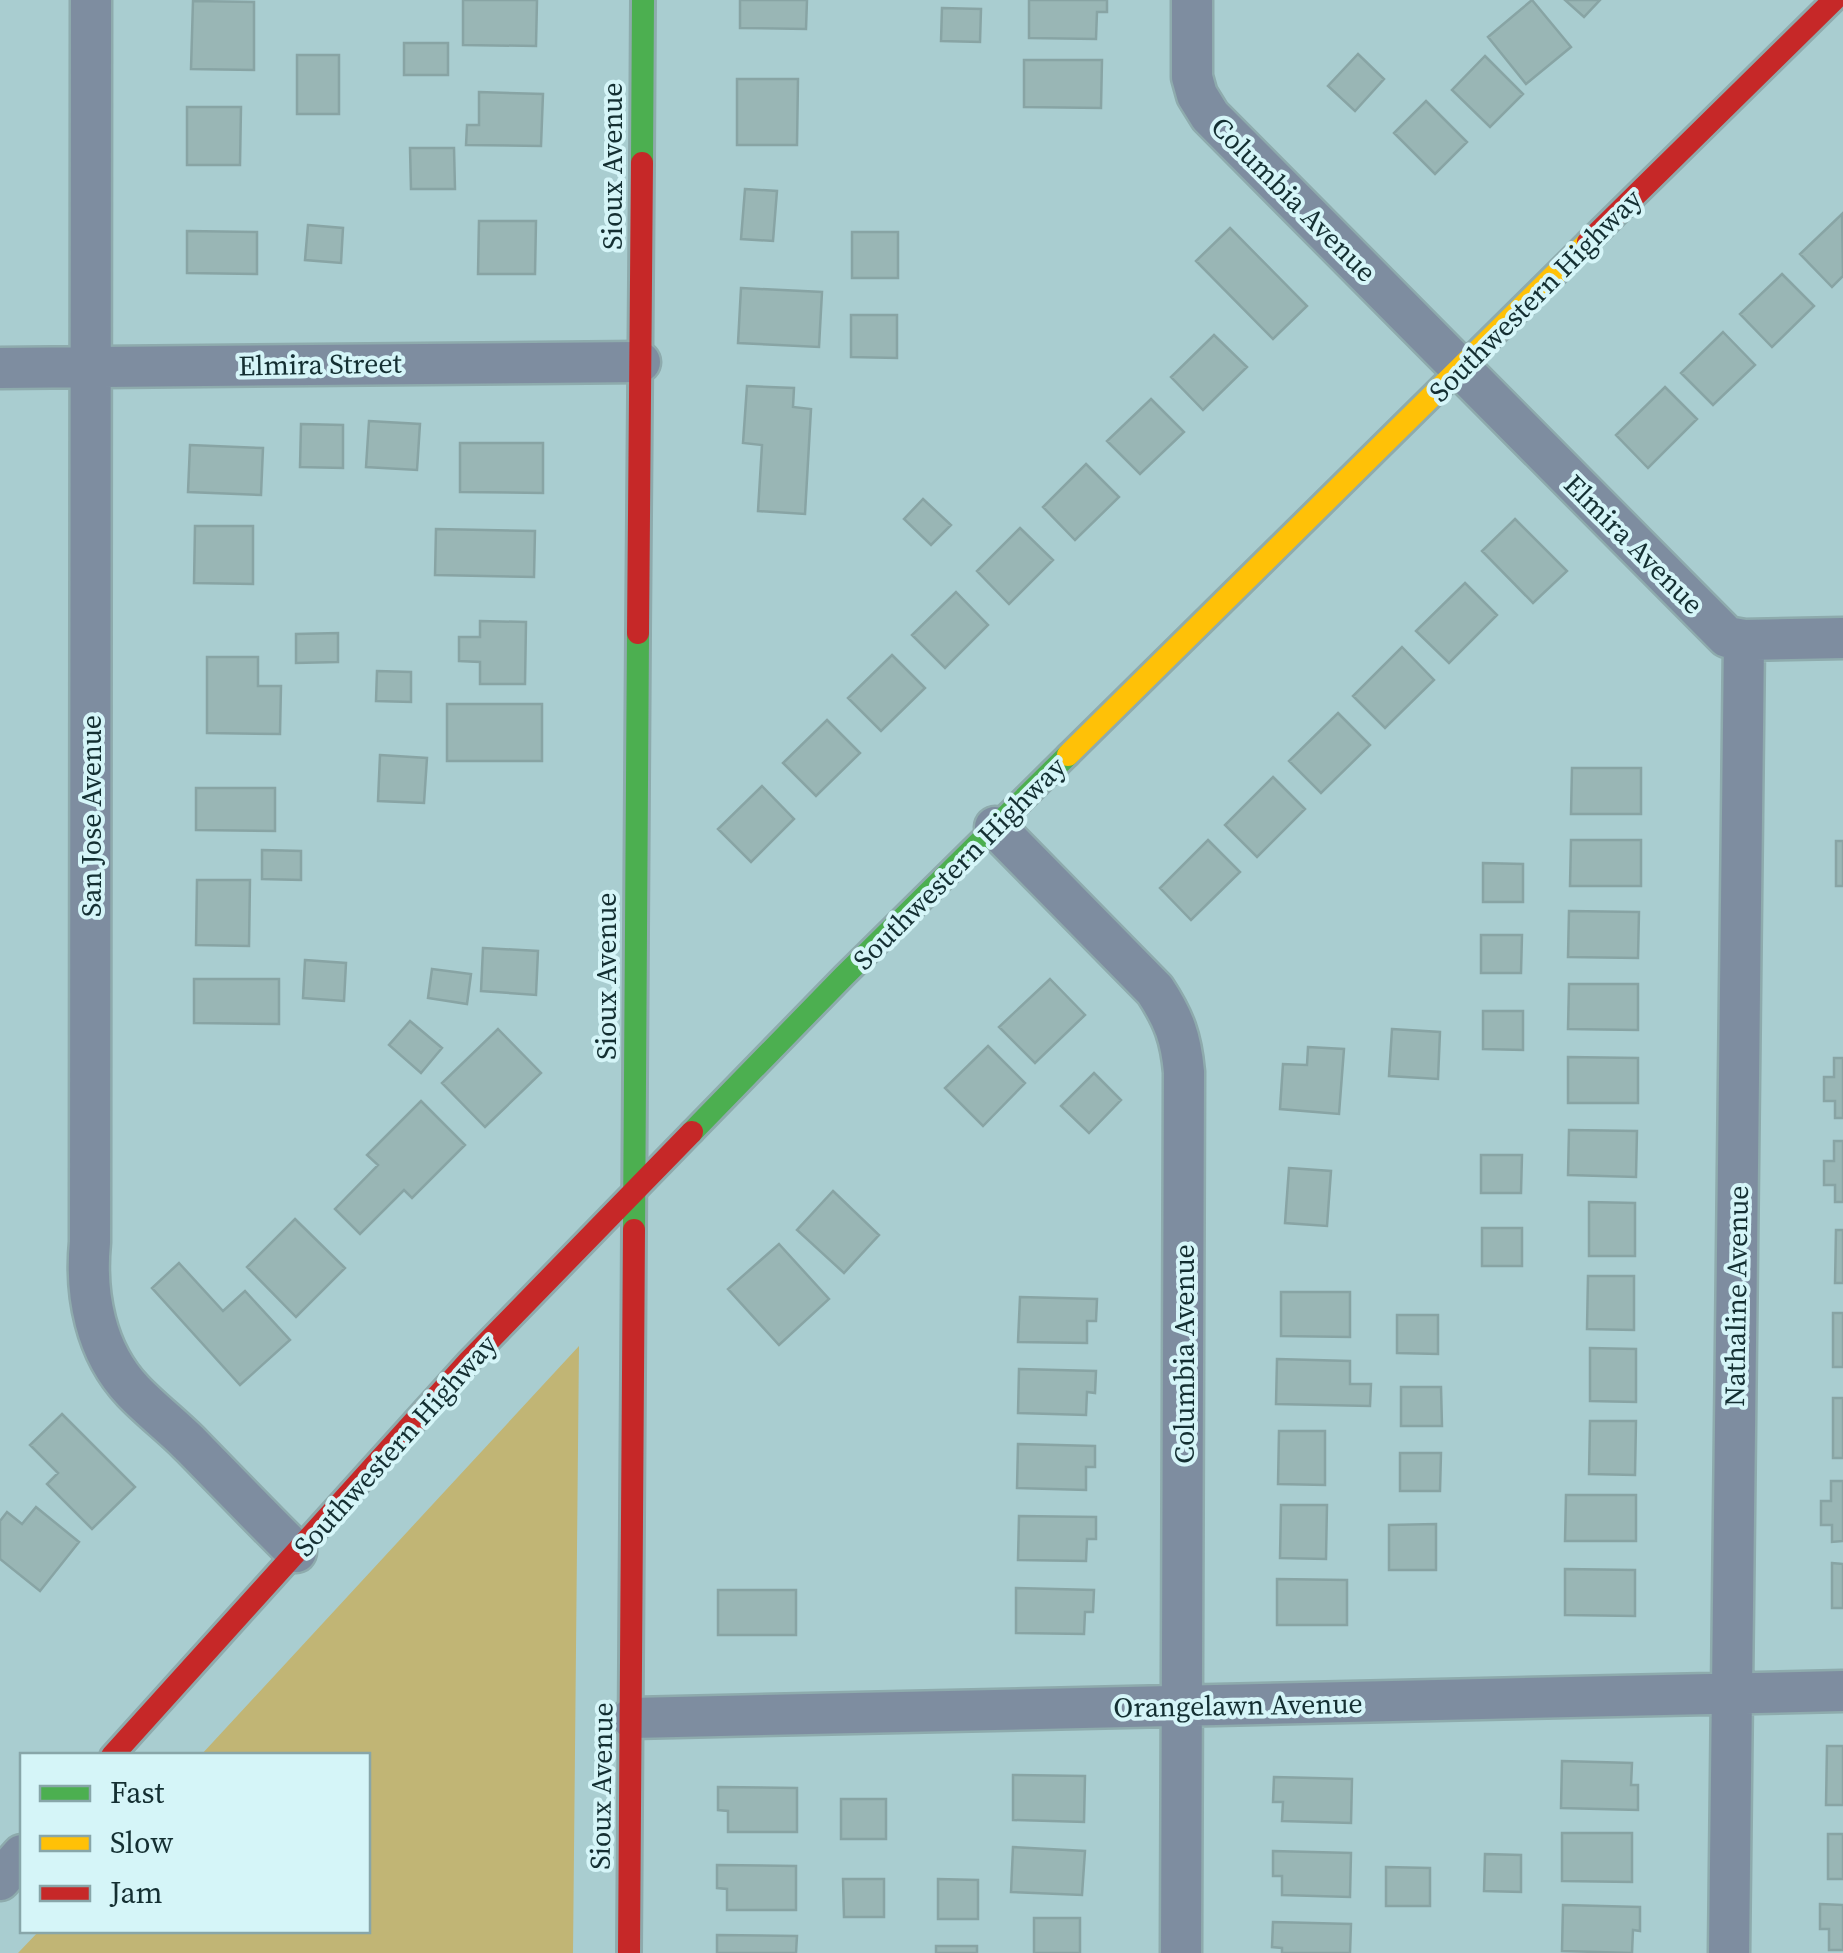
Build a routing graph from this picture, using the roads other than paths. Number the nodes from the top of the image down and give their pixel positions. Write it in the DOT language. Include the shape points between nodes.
graph roads {
  1 [pos="91,0"];
  2 [pos="643,0"];
  3 [pos="1192,0"];
  4 [pos="1834,0"];
  5 [pos="640,362"];
  6 [pos="90,367"];
  7 [pos="0,368"];
  8 [pos="1460,368"];
  9 [pos="1843,638"];
  10 [pos="1744,640"];
  11 [pos="995,827"];
  12 [pos="634,1192"];
  13 [pos="296,1552"];
  14 [pos="1843,1691"];
  15 [pos="1732,1695"];
  16 [pos="1183,1706"];
  17 [pos="632,1718"];
  18 [pos="115,1753"];
  19 [pos="20,1857"];
  20 [pos="0,1880"];
  21 [pos="629,1953"];
  22 [pos="1181,1953"];
  23 [pos="1729,1953"];
  1 -- 6 [label="street, San Jose Avenue"];
  2 -- 5 [label="street, Sioux Avenue"];
  3 -- 8 [label="street, Columbia Avenue" via="1192,77 1210,116"];
  4 -- 8 [label="street, Southwestern Highway"];
  5 -- 6 [label="street, Elmira Street"];
  5 -- 12 [label="street, Sioux Avenue"];
  6 -- 7 [label="street, Elmira Street"];
  6 -- 13 [label="street, San Jose Avenue" via="91,1306 106,1351 131,1390"];
  8 -- 10 [label="street, Elmira Avenue" via="1727,637"];
  8 -- 11 [label="street, Southwestern Highway"];
  9 -- 10 [label="street"];
  10 -- 15 [label="street, Nathaline Avenue"];
  11 -- 12 [label="street, Southwestern Highway"];
  11 -- 16 [label="street, Columbia Avenue" via="1154,990 1181,1042"];
  12 -- 13 [label="street, Southwestern Highway"];
  12 -- 17 [label="street, Sioux Avenue"];
  13 -- 18 [label="street, Southwestern Highway"];
  14 -- 15 [label="street, Orangelawn Avenue"];
  15 -- 16 [label="street, Orangelawn Avenue"];
  15 -- 23 [label="street, Nathaline Avenue"];
  16 -- 17 [label="street, Orangelawn Avenue"];
  16 -- 22 [label="street, Columbia Avenue"];
  17 -- 21 [label="street, Sioux Avenue"];
  19 -- 20 [label="street"];
}
